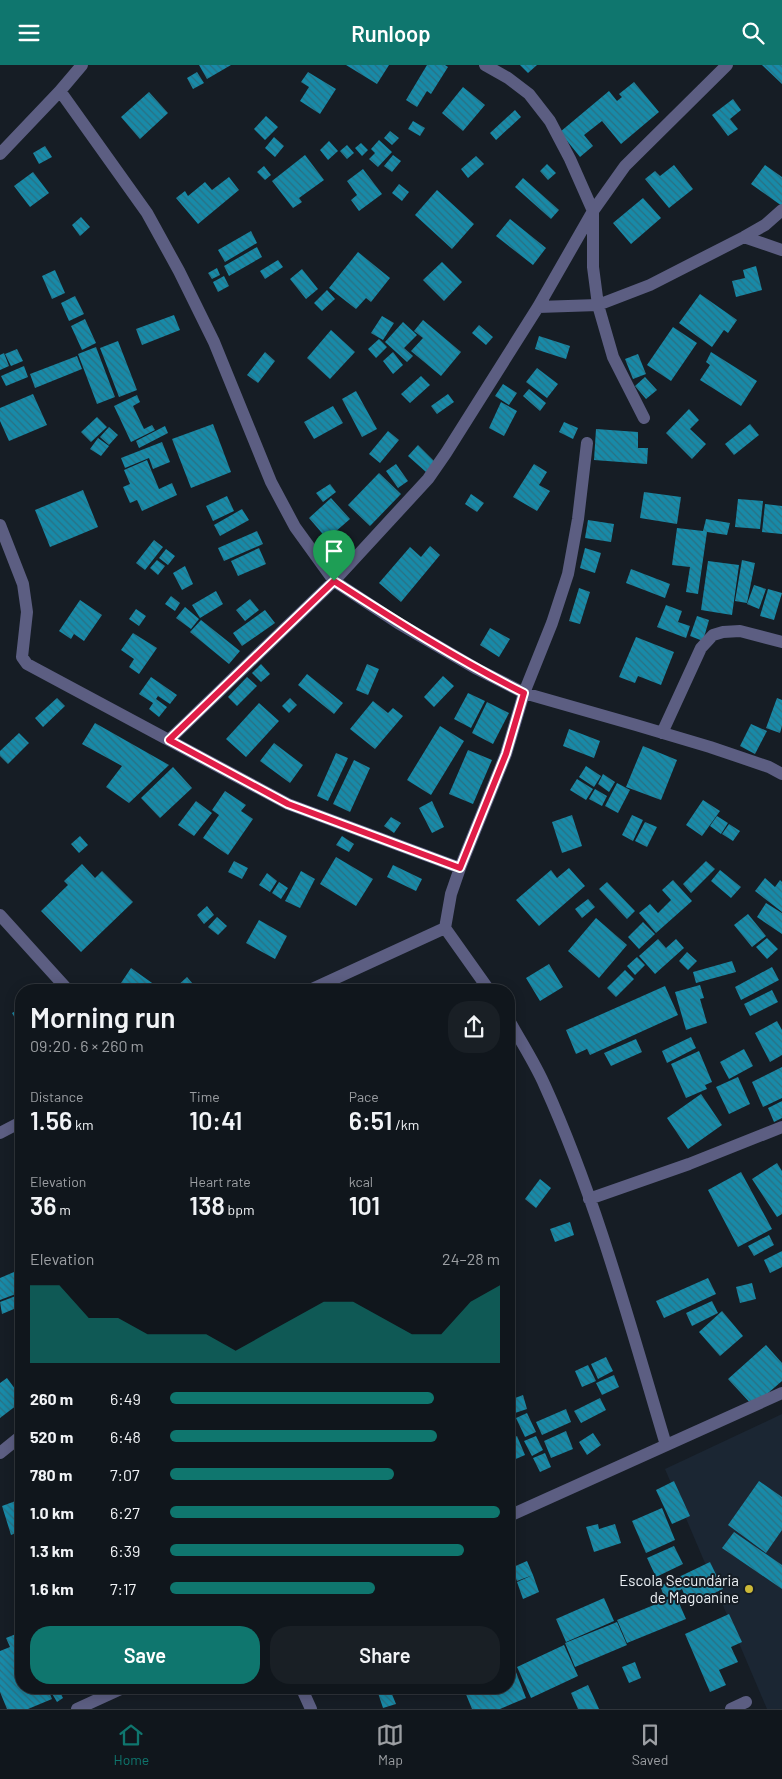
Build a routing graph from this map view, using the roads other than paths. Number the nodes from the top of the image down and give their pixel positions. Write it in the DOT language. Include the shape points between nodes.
graph roads {
  1 [pos="82,65"];
  2 [pos="485,65"];
  3 [pos="727,65"];
  4 [pos="60,91"];
  5 [pos="0,154"];
  6 [pos="782,210"];
  7 [pos="593,211"];
  8 [pos="744,237"];
  9 [pos="782,250"];
  10 [pos="598,305"];
  11 [pos="538,307"];
  12 [pos="644,418"];
  13 [pos="587,443"];
  14 [pos="0,525"];
  15 [pos="334,581"];
  16 [pos="782,642"];
  17 [pos="524,693"];
  18 [pos="662,733"];
  19 [pos="169,740"];
  20 [pos="782,773"];
  21 [pos="460,868"];
  22 [pos="0,915"];
  23 [pos="445,928"];
  24 [pos="63,984"];
  25 [pos="323,984"];
  26 [pos="485,984"];
  27 [pos="515,1031"];
  28 [pos="15,1125"];
  29 [pos="782,1127"];
  30 [pos="0,1133"];
  31 [pos="589,1199"];
  32 [pos="782,1393"];
  33 [pos="15,1441"];
  34 [pos="666,1445"];
  35 [pos="0,1453"];
  36 [pos="515,1513"];
  37 [pos="110,1694"];
  38 [pos="304,1694"];
  39 [pos="746,1702"];
  40 [pos="77,1709"];
  41 [pos="311,1709"];
  42 [pos="731,1709"];
  1 -- 4 [label="street"];
  2 -- 7 [label="street" via="529,94 550,121"];
  3 -- 7 [label="street" via="626,166"];
  4 -- 5 [label="street"];
  4 -- 15 [label="street" via="147,213 214,342 271,482 295,527"];
  6 -- 8 [label="street"];
  7 -- 10 [label="street" via="593,267"];
  7 -- 11 [label="street"];
  8 -- 9 [label="street"];
  8 -- 10 [label="street" via="650,285"];
  10 -- 11 [label="street"];
  10 -- 12 [label="street" via="613,357"];
  11 -- 15 [label="street" via="428,479"];
  13 -- 17 [label="street" via="568,574"];
  14 -- 19 [label="street" via="24,584 27,612 22,657 27,665"];
  15 -- 17 [label="street" via="398,623"];
  15 -- 19 [label="street"];
  16 -- 18 [label="street" via="740,631 713,635 701,648"];
  17 -- 18 [label="street"];
  17 -- 21 [label="street" via="506,754"];
  18 -- 20 [label="street"];
  19 -- 21 [label="street" via="288,804"];
  21 -- 23 [label="street"];
  22 -- 24 [label="street"];
  23 -- 25 [label="street"];
  23 -- 26 [label="street"];
  27 -- 31 [label="street" via="544,1085"];
  28 -- 30 [label="street"];
  29 -- 31 [label="street"];
  31 -- 34 [label="street"];
  32 -- 34 [label="street"];
  33 -- 35 [label="street"];
  34 -- 36 [label="street"];
  37 -- 40 [label="street"];
  38 -- 41 [label="street"];
  39 -- 42 [label="street"];
}
